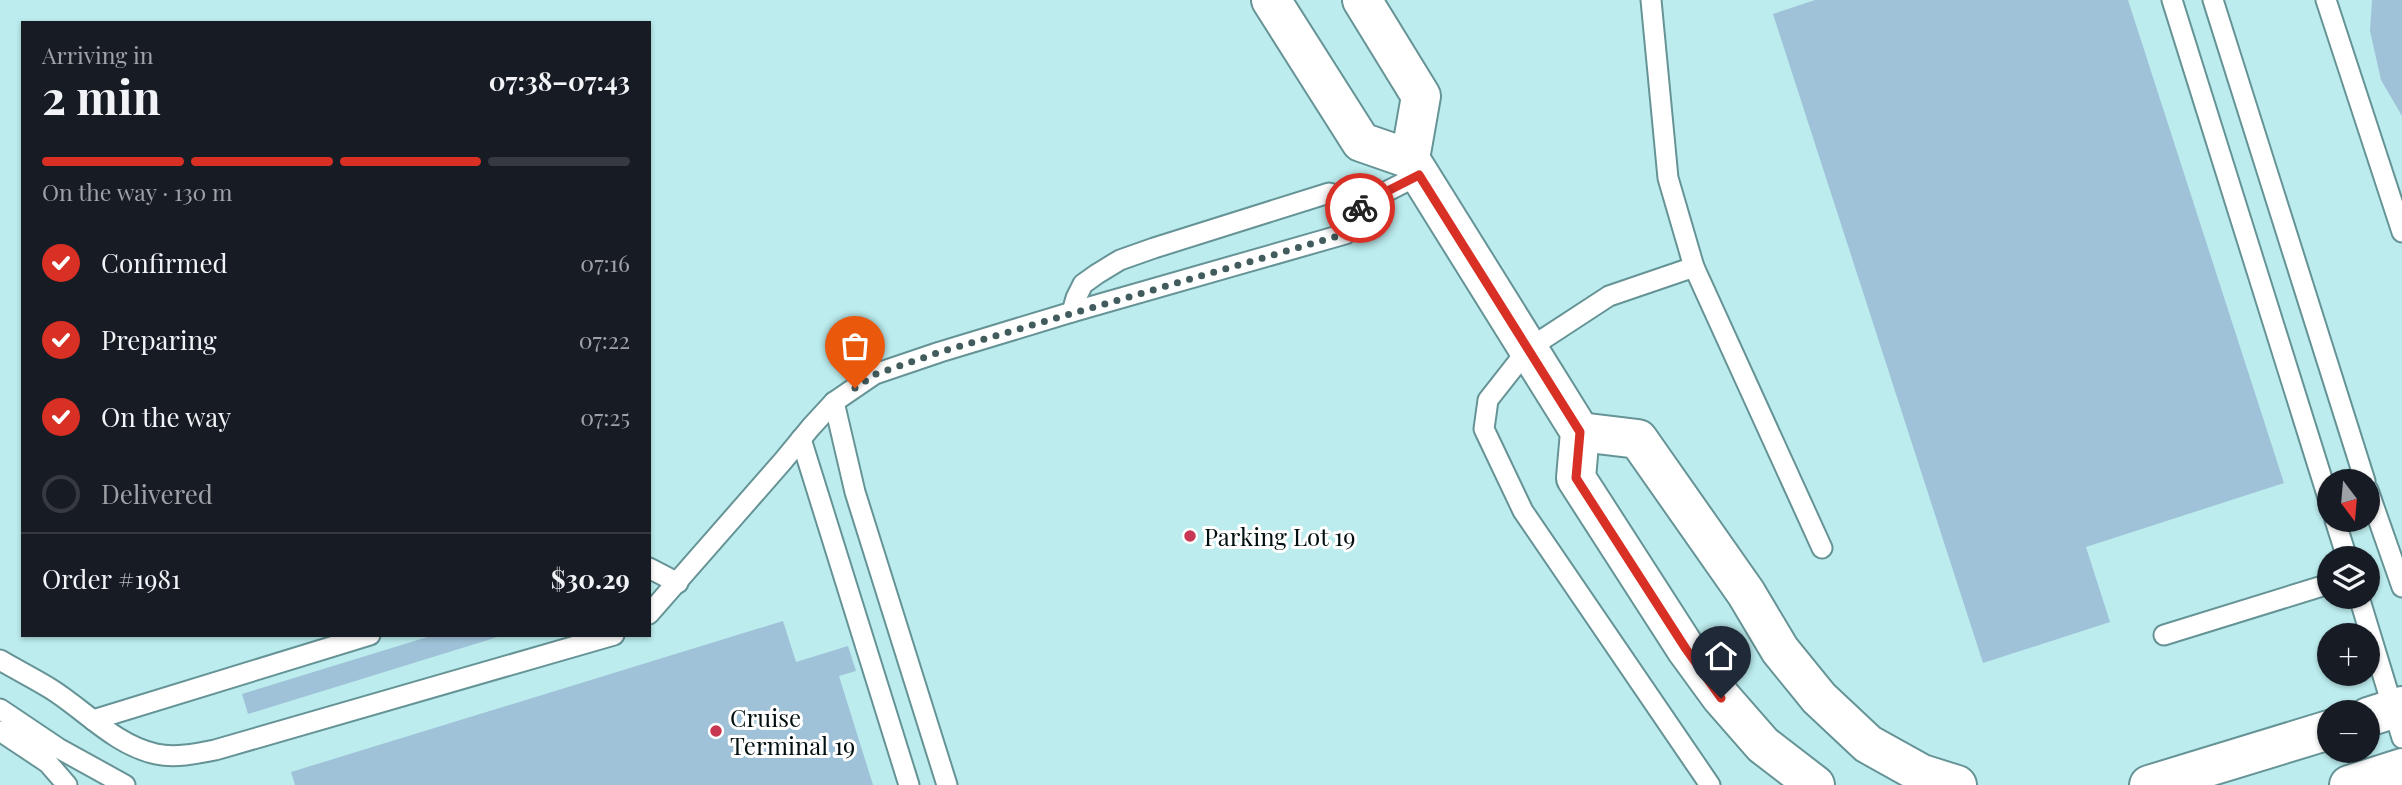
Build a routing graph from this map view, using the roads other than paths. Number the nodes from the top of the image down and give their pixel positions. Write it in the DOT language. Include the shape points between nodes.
graph roads {
  1 [pos="1271,0"];
  2 [pos="1362,0"];
  3 [pos="1651,0"];
  4 [pos="2172,0"];
  5 [pos="2213,0"];
  6 [pos="2326,0"];
  7 [pos="1414,167"];
  8 [pos="1362,204"];
  9 [pos="2402,232"];
  10 [pos="1694,267"];
  11 [pos="1072,312"];
  12 [pos="1528,349"];
  13 [pos="834,402"];
  14 [pos="1580,432"];
  15 [pos="801,439"];
  16 [pos="2319,469"];
  17 [pos="2361,469"];
  18 [pos="2380,524"];
  19 [pos="1822,548"];
  20 [pos="651,569"];
  21 [pos="678,583"];
  22 [pos="2402,587"];
  23 [pos="2317,588"];
  24 [pos="2362,609"];
  25 [pos="651,612"];
  26 [pos="2164,635"];
  27 [pos="363,637"];
  28 [pos="607,637"];
  29 [pos="0,660"];
  30 [pos="0,709"];
  31 [pos="2391,718"];
  32 [pos="93,720"];
  33 [pos="0,731"];
  34 [pos="2317,734"];
  35 [pos="1763,745"];
  36 [pos="2402,768"];
  37 [pos="67,785"];
  38 [pos="125,785"];
  39 [pos="909,785"];
  40 [pos="947,785"];
  41 [pos="1710,785"];
  42 [pos="1796,785"];
  43 [pos="1815,785"];
  44 [pos="1957,785"];
  45 [pos="2149,785"];
  46 [pos="2349,785"];
  1 -- 7 [label="street" via="1361,142"];
  2 -- 7 [label="street" via="1421,96"];
  3 -- 10 [label="lane" via="1668,178"];
  4 -- 16 [label="lane"];
  5 -- 17 [label="lane"];
  6 -- 9 [label="lane"];
  7 -- 8 [label="lane"];
  7 -- 12 [label="street"];
  8 -- 11 [label="lane" via="1345,234"];
  8 -- 11 [label="lane" via="1329,193 1121,260 1083,284"];
  10 -- 12 [label="lane" via="1609,296"];
  10 -- 19 [label="lane"];
  11 -- 13 [label="lane" via="876,374"];
  12 -- 14 [label="street"];
  12 -- 41 [label="lane" via="1488,400 1483,429 1523,510"];
  13 -- 15 [label="lane"];
  13 -- 40 [label="lane" via="855,492"];
  14 -- 35 [label="street" via="1576,478 1686,649"];
  14 -- 44 [label="street" via="1638,439 1746,593 1780,650 1819,698 1868,744 1922,774"];
  15 -- 21 [label="lane"];
  15 -- 39 [label="lane"];
  18 -- 22 [label="lane"];
  20 -- 21 [label="lane"];
  21 -- 25 [label="lane"];
  23 -- 26 [label="lane"];
  24 -- 31 [label="lane"];
  27 -- 32 [label="lane"];
  28 -- 32 [label="lane" via="228,747 182,756 135,747"];
  29 -- 32 [label="lane"];
  30 -- 38 [label="lane"];
  33 -- 37 [label="lane" via="48,763"];
  34 -- 45 [label="street"];
  35 -- 42 [label="lane"];
  35 -- 43 [label="street"];
  36 -- 46 [label="street"];
}
